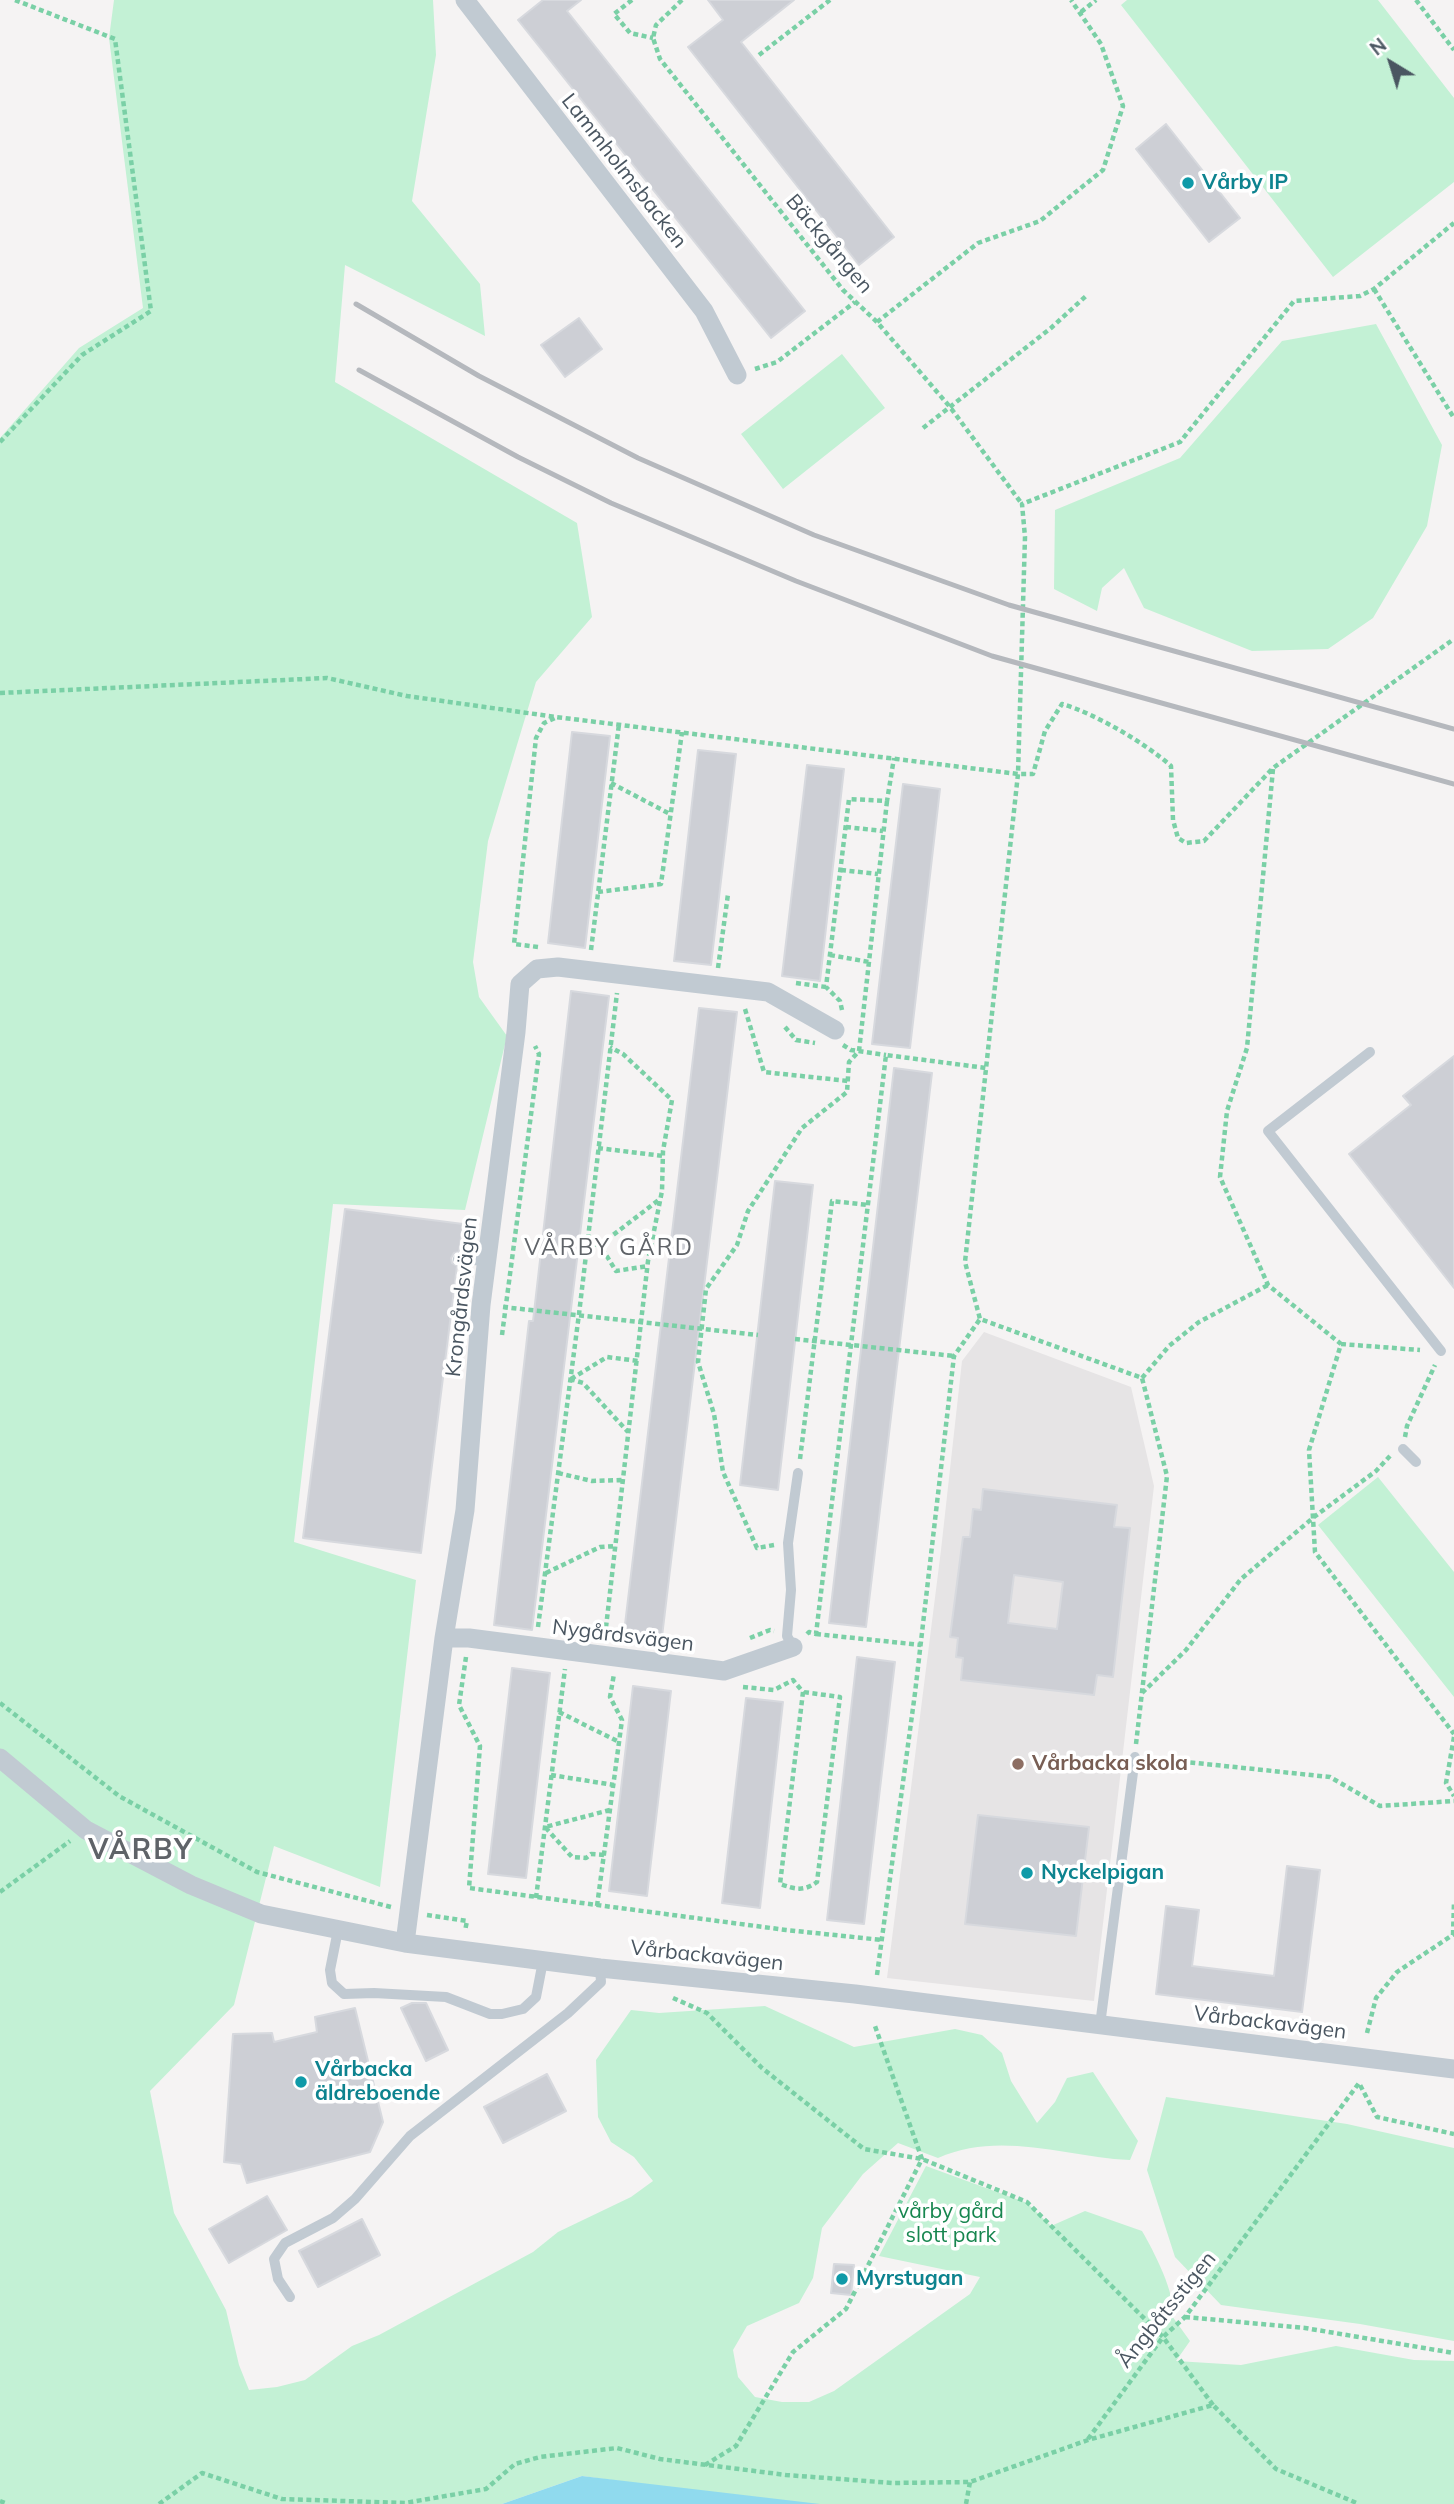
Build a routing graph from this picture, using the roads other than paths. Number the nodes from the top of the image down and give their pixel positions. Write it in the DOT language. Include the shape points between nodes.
graph roads {
  1 [pos="465,0"];
  2 [pos="737,375"];
  3 [pos="836,1033"];
  4 [pos="1370,1052"];
  5 [pos="458,1259"];
  6 [pos="487,1262"];
  7 [pos="1441,1351"];
  8 [pos="1403,1449"];
  9 [pos="1416,1462"];
  10 [pos="798,1474"];
  11 [pos="444,1638"];
  12 [pos="793,1647"];
  13 [pos="1135,1757"];
  14 [pos="0,1758"];
  15 [pos="338,1930"];
  16 [pos="405,1943"];
  17 [pos="543,1961"];
  18 [pos="600,1968"];
  19 [pos="1100,2025"];
  20 [pos="1454,2069"];
  21 [pos="289,2297"];
  1 -- 2 [label="street, Lammholmsbacken" via="704,311"];
  3 -- 6 [label="street, Krongårdsvägen" via="768,992 558,967 537,969 520,985"];
  4 -- 7 [label="lane" via="1268,1131"];
  5 -- 6 [label="lane"];
  6 -- 11 [label="street, Krongårdsvägen" via="465,1510"];
  8 -- 9 [label="lane"];
  10 -- 12 [label="lane" via="788,1543 791,1590 787,1636"];
  11 -- 12 [label="street, Nygårdsvägen" via="724,1671"];
  11 -- 16 [label="street, Krongårdsvägen"];
  13 -- 19 [label="lane"];
  14 -- 15 [label="street, Vårbackavägen" via="86,1830 191,1885 261,1914"];
  15 -- 16 [label="street, Vårbackavägen"];
  15 -- 17 [label="lane" via="330,1970 332,1983 344,1994 446,1997 502,2014 523,2009 536,1997"];
  16 -- 17 [label="street, Vårbackavägen"];
  17 -- 18 [label="street, Vårbackavägen"];
  18 -- 19 [label="street, Vårbackavägen"];
  18 -- 21 [label="lane" via="601,1982 410,2137 355,2199 333,2218 285,2243 274,2259 278,2279"];
  19 -- 20 [label="street, Vårbackavägen"];
}
